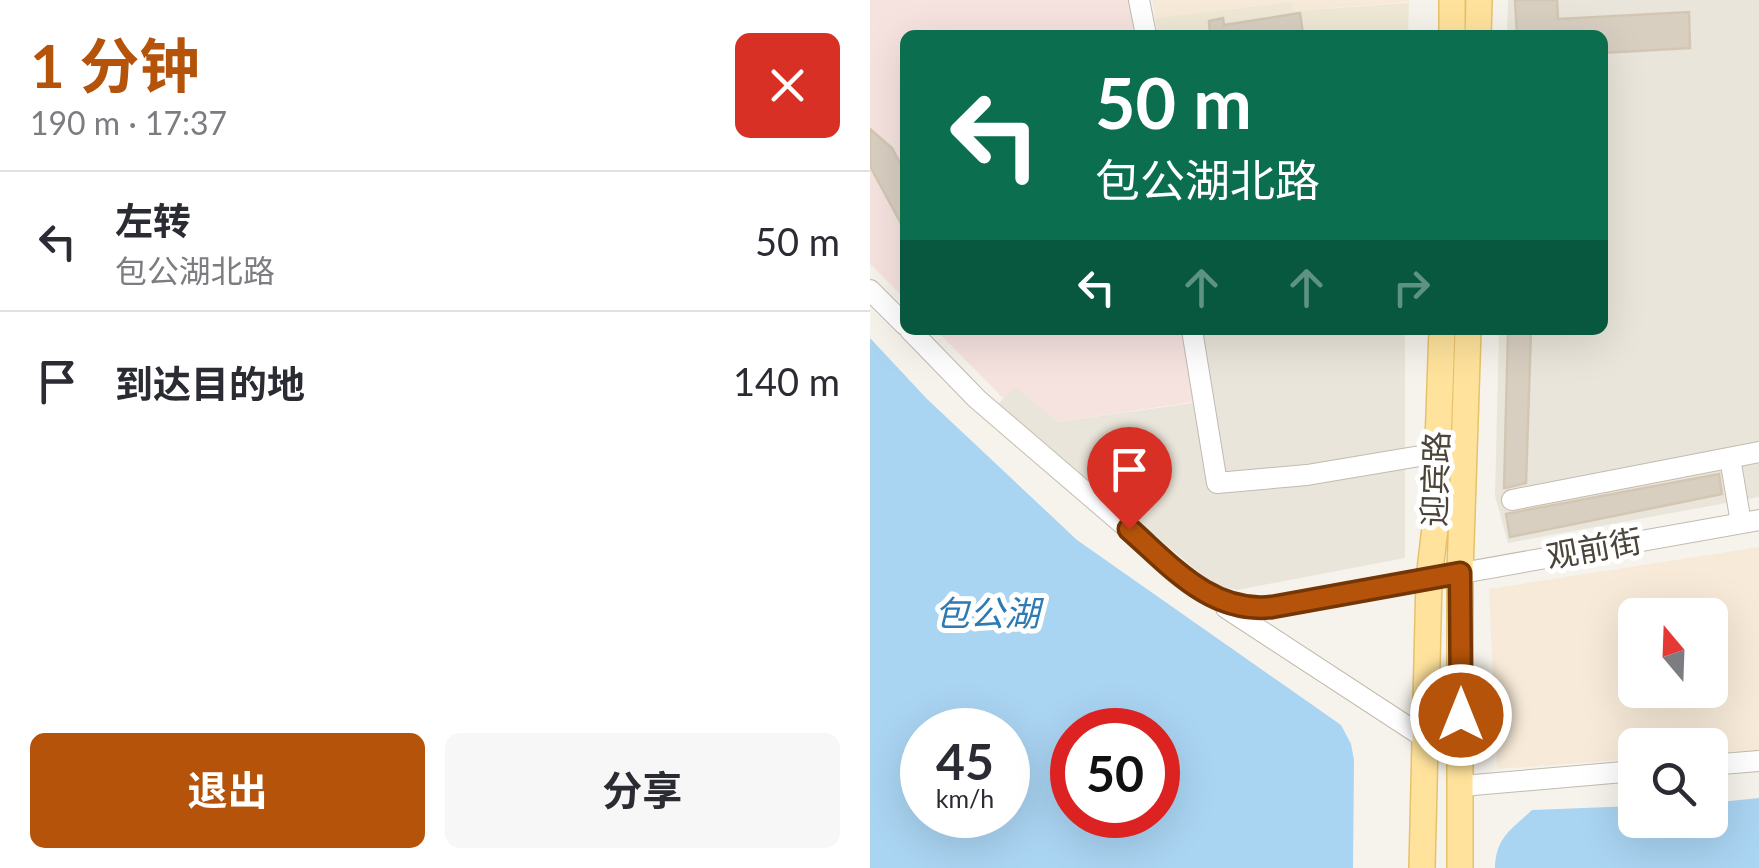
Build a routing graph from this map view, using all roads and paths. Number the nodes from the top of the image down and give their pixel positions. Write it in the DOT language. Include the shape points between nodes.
graph roads {
  1 [pos="1139,0"];
  2 [pos="1452,0"];
  3 [pos="1479,0"];
  4 [pos="1145,30"];
  5 [pos="1452,30"];
  6 [pos="1478,30"];
  7 [pos="870,290"];
  8 [pos="900,321"];
  9 [pos="914,335"];
  10 [pos="1193,335"];
  11 [pos="1442,335"];
  12 [pos="1468,335"];
  13 [pos="1759,452"];
  14 [pos="1438,453"];
  15 [pos="1730,458"];
  16 [pos="1512,500"];
  17 [pos="1750,521"];
  18 [pos="1460,573"];
  19 [pos="1429,579"];
  20 [pos="1212,598"];
  21 [pos="1424,738"];
  22 [pos="1759,760"];
  23 [pos="1728,763"];
  24 [pos="1618,772"];
  25 [pos="1462,786"];
  26 [pos="1422,868"];
  27 [pos="1460,868"];
  1 -- 4 [label="street"];
  2 -- 5 [label="main road"];
  3 -- 6 [label="main road"];
  7 -- 8 [label="street"];
  9 -- 20 [label="street" via="977,399"];
  10 -- 14 [label="street" via="1217,483"];
  11 -- 14 [label="main road, 迎宾路"];
  12 -- 18 [label="main road, 迎宾路"];
  13 -- 15 [label="street"];
  14 -- 19 [label="main road, 迎宾路"];
  15 -- 16 [label="street"];
  15 -- 17 [label="street"];
  17 -- 18 [label="street, 观前街"];
  18 -- 19 [label="street, 观前街"];
  18 -- 25 [label="main road, 迎宾路"];
  19 -- 20 [label="street, 观前街" via="1260,608"];
  19 -- 21 [label="main road, 迎宾路"];
  20 -- 21 [label="street"];
  21 -- 26 [label="main road, 迎宾路"];
  22 -- 23 [label="street"];
  24 -- 25 [label="street"];
  25 -- 27 [label="main road, 迎宾路"];
}
